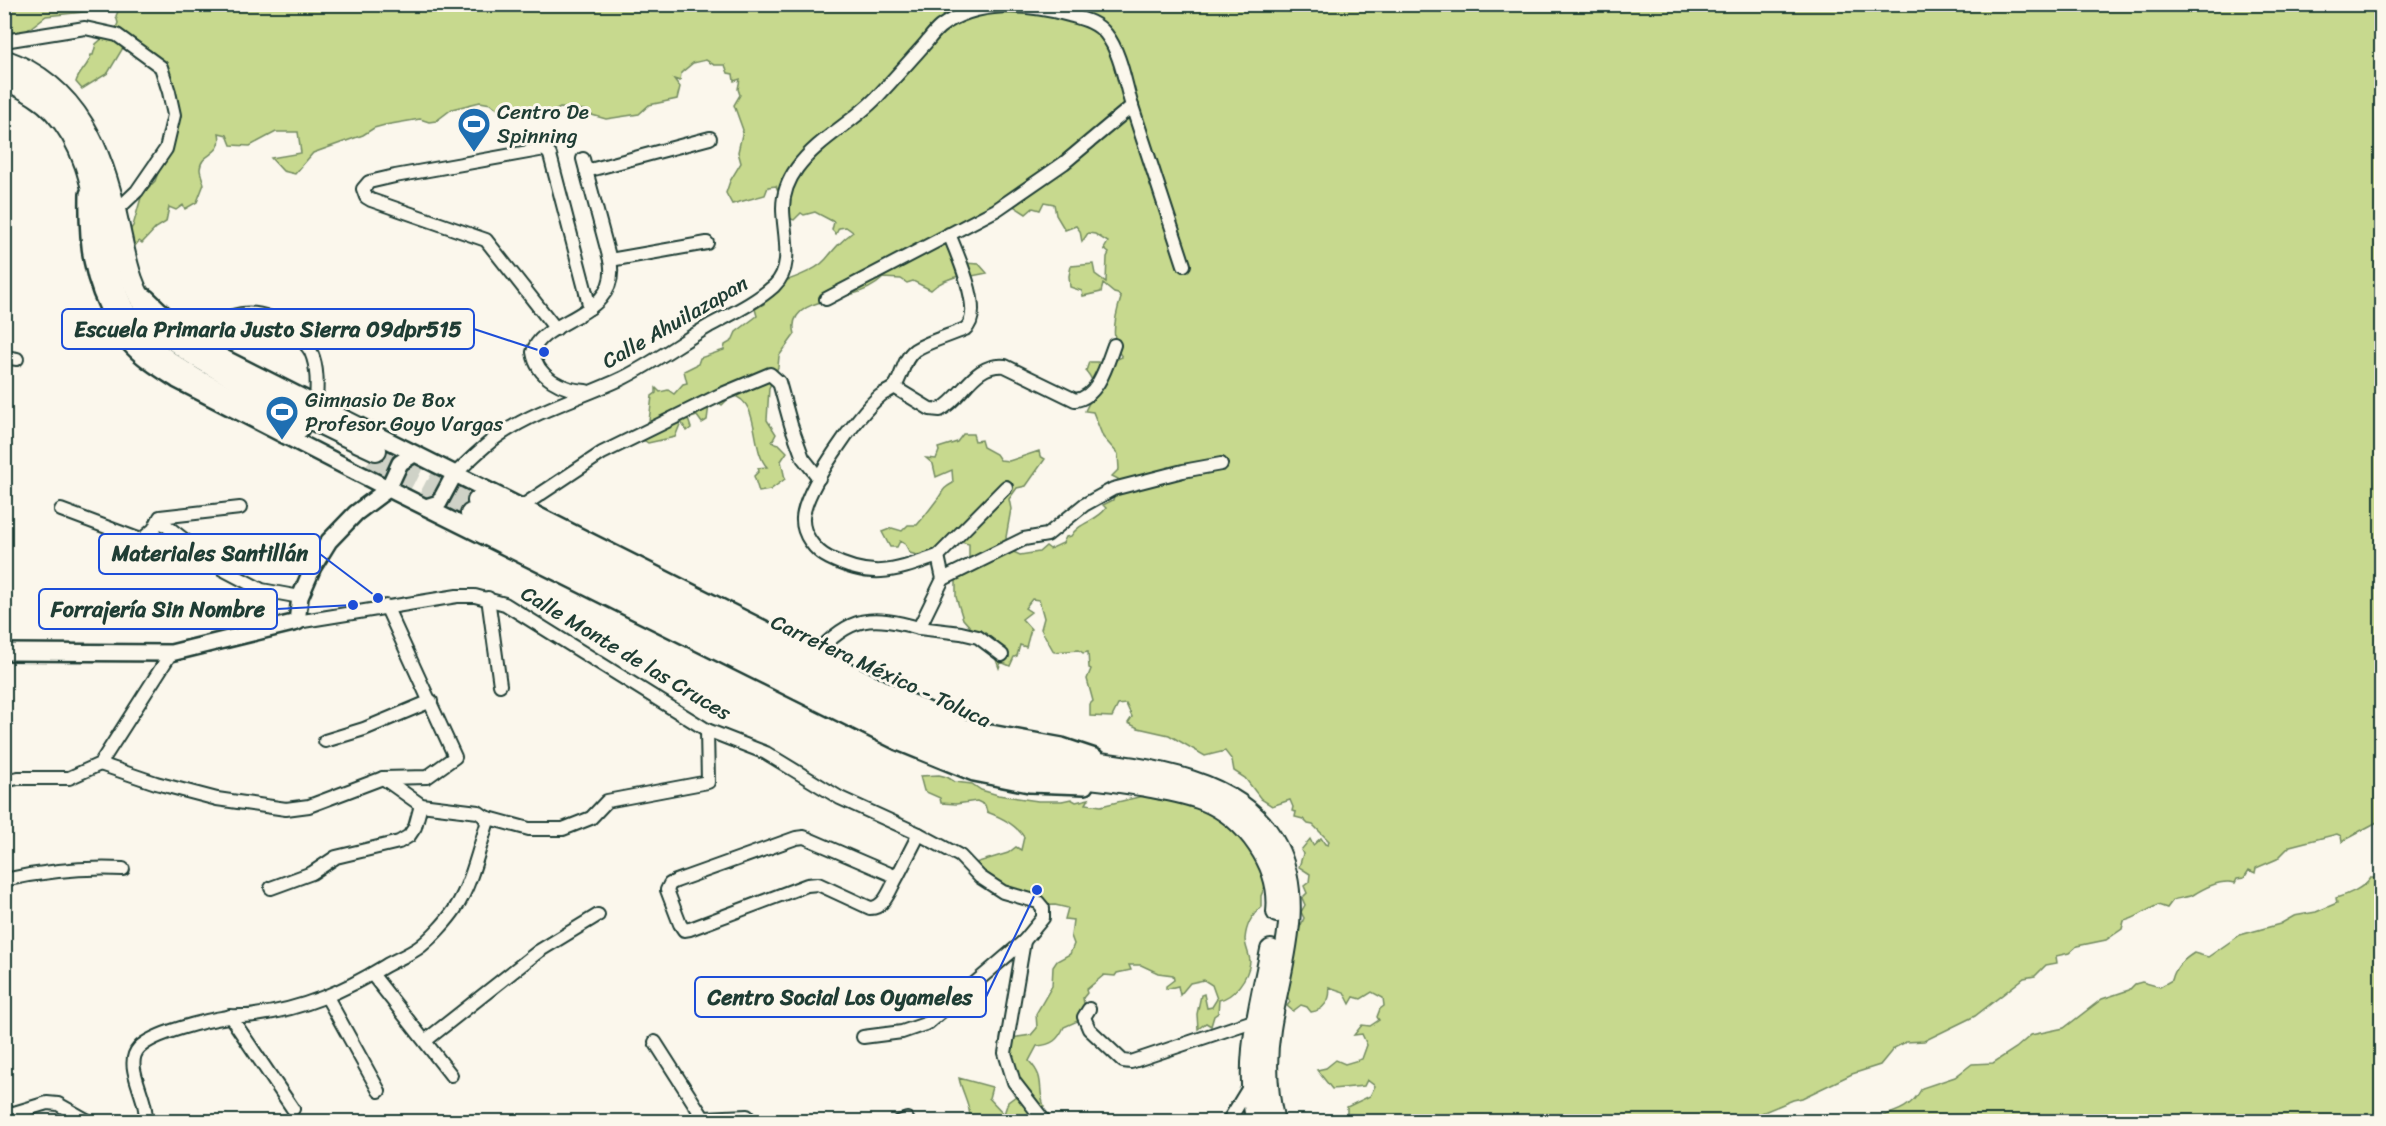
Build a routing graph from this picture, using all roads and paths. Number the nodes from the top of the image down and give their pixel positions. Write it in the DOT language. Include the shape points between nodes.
graph roads {
  1 [pos="4,41"];
  2 [pos="4,60"];
  3 [pos="4,78"];
  4 [pos="1132,106"];
  5 [pos="710,138"];
  6 [pos="88,173"];
  7 [pos="116,211"];
  8 [pos="949,234"];
  9 [pos="706,243"];
  10 [pos="610,260"];
  11 [pos="1184,265"];
  12 [pos="131,279"];
  13 [pos="826,298"];
  14 [pos="590,308"];
  15 [pos="555,329"];
  16 [pos="194,343"];
  17 [pos="1114,345"];
  18 [pos="894,387"];
  19 [pos="587,391"];
  20 [pos="316,403"];
  21 [pos="414,454"];
  22 [pos="1221,465"];
  23 [pos="454,475"];
  24 [pos="819,478"];
  25 [pos="1006,487"];
  26 [pos="388,489"];
  27 [pos="426,507"];
  28 [pos="521,507"];
  29 [pos="240,508"];
  30 [pos="61,510"];
  31 [pos="159,520"];
  32 [pos="938,556"];
  33 [pos="943,579"];
  34 [pos="300,597"];
  35 [pos="488,598"];
  36 [pos="386,606"];
  37 [pos="297,622"];
  38 [pos="919,628"];
  39 [pos="4,652"];
  40 [pos="171,653"];
  41 [pos="815,655"];
  42 [pos="1002,655"];
  43 [pos="501,685"];
  44 [pos="431,701"];
  45 [pos="706,730"];
  46 [pos="325,741"];
  47 [pos="100,764"];
  48 [pos="1130,768"];
  49 [pos="383,778"];
  50 [pos="4,781"];
  51 [pos="1147,786"];
  52 [pos="421,805"];
  53 [pos="485,817"];
  54 [pos="919,834"];
  55 [pos="123,869"];
  56 [pos="897,877"];
  57 [pos="4,880"];
  58 [pos="271,888"];
  59 [pos="598,915"];
  60 [pos="1024,941"];
  61 [pos="372,974"];
  62 [pos="327,997"];
  63 [pos="1089,1009"];
  64 [pos="230,1016"];
  65 [pos="1256,1020"];
  66 [pos="863,1037"];
  67 [pos="425,1041"];
  68 [pos="656,1042"];
  69 [pos="452,1075"];
  70 [pos="1251,1084"];
  71 [pos="379,1091"];
  72 [pos="293,1109"];
  73 [pos="4,1116"];
  74 [pos="747,1116"];
  75 [pos="705,1120"];
  76 [pos="90,1122"];
  77 [pos="145,1122"];
  78 [pos="1045,1122"];
  79 [pos="1228,1122"];
  80 [pos="1257,1122"];
  81 [pos="1274,1122"];
  1 -- 7 [label="street" via="85,28 117,35 161,67 174,115 166,149 137,191"];
  2 -- 7 [label="main road" via="44,82 72,107 102,160"];
  3 -- 6 [label="main road" via="54,111 77,143"];
  4 -- 8 [label="street" via="1055,170 996,210"];
  4 -- 11 [label="street"];
  4 -- 19 [label="street, Calle Ahuilazapan" via="1107,35 1095,23 1047,9 1015,6 983,9 956,18 939,28 876,98 805,156 794,172 784,197 786,254 776,284 640,369"];
  5 -- 10 [label="street" via="585,165"];
  6 -- 12 [label="main road" via="117,297 136,331 154,351 205,383 373,455 188,351 155,321"];
  6 -- 26 [label="street" via="87,229 93,274 104,302 128,342 177,380"];
  7 -- 12 [label="main road"];
  8 -- 13 [label="street"];
  8 -- 18 [label="street" via="971,296 971,324 916,350"];
  9 -- 10 [label="street"];
  10 -- 14 [label="street" via="611,283"];
  12 -- 16 [label="street"];
  14 -- 15 [label="street"];
  14 -- 15 [label="street" via="550,155 545,149 365,185 364,194 371,200 486,240"];
  15 -- 19 [label="street" via="534,347 537,364 558,386"];
  16 -- 20 [label="street"];
  16 -- 20 [label="street" via="206,330 231,315 261,314 278,320 310,351 317,384"];
  17 -- 18 [label="street" via="1092,394 1083,399 1075,400 1005,366 995,365 984,368 940,410 930,409"];
  18 -- 24 [label="street" via="880,396 853,427"];
  19 -- 23 [label="street, Calle Ahuilazapan" via="510,428"];
  20 -- 21 [label="street"];
  21 -- 23 [label="street"];
  21 -- 26 [label="street" via="400,463"];
  22 -- 33 [label="street" via="1113,489 1084,505 1047,535 1024,539"];
  23 -- 27 [label="street" via="440,503"];
  23 -- 28 [label="street"];
  24 -- 28 [label="street" via="803,458 779,382 770,374 602,453"];
  24 -- 32 [label="street" via="803,516 811,542 822,554 871,572"];
  25 -- 32 [label="street"];
  26 -- 27 [label="street"];
  26 -- 34 [label="street" via="329,540"];
  27 -- 51 [label="street" via="937,759 974,773 1029,784"];
  28 -- 41 [label="street"];
  29 -- 31 [label="street"];
  30 -- 31 [label="street" via="141,540"];
  31 -- 34 [label="street" via="222,569 262,590"];
  32 -- 33 [label="street"];
  33 -- 38 [label="street"];
  34 -- 37 [label="street"];
  35 -- 36 [label="street, Calle Monte de las Cruces" via="458,596"];
  35 -- 43 [label="street"];
  35 -- 45 [label="street, Calle Monte de las Cruces" via="520,612"];
  36 -- 37 [label="street, Calle Monte de las Cruces"];
  36 -- 44 [label="street"];
  37 -- 40 [label="street, Calle Monte de las Cruces"];
  38 -- 41 [label="street" via="892,621 863,621 834,636"];
  38 -- 42 [label="street" via="978,638"];
  39 -- 40 [label="street, Calle Monte de las Cruces"];
  40 -- 47 [label="street"];
  41 -- 48 [label="street" via="961,726 1062,746"];
  44 -- 46 [label="street"];
  44 -- 49 [label="street" via="455,757 427,777"];
  45 -- 53 [label="street" via="708,782 607,801 591,818 563,829 530,829"];
  45 -- 54 [label="street, Calle Monte de las Cruces" via="766,753 840,798"];
  47 -- 49 [label="street" via="217,799 286,809 309,806"];
  47 -- 50 [label="street" via="69,778"];
  48 -- 51 [label="main road, Carretera México - Toluca" via="995,748 968,740 474,507 948,750 992,765"];
  48 -- 81 [label="main road, Carretera México - Toluca" via="1201,784 1229,797 1264,827 1282,859 1291,904 1267,1070"];
  49 -- 52 [label="street"];
  51 -- 65 [label="main road, Carretera México - Toluca" via="1205,800 1232,816 1264,854 1278,903"];
  52 -- 53 [label="street" via="478,812"];
  52 -- 58 [label="street" via="415,827 399,842 336,857 312,873"];
  53 -- 61 [label="street" via="470,878 455,909 421,947"];
  54 -- 56 [label="street"];
  54 -- 60 [label="street, Calle Monte de las Cruces" via="960,856 980,877 1003,892 1038,902 1043,918"];
  55 -- 57 [label="street" via="88,868"];
  56 -- 56 [label="street" via="877,908 818,884 807,885 684,930 667,890 676,881 804,837"];
  59 -- 67 [label="street" via="539,951"];
  60 -- 66 [label="street" via="928,1023 902,1032"];
  60 -- 78 [label="street" via="1005,1053 1014,1082"];
  61 -- 62 [label="street"];
  61 -- 67 [label="street"];
  62 -- 64 [label="street" via="289,1010"];
  62 -- 71 [label="street"];
  63 -- 65 [label="street" via="1084,1017 1086,1025 1124,1061"];
  64 -- 72 [label="street"];
  64 -- 77 [label="street" via="196,1023 138,1048 133,1065"];
  65 -- 70 [label="main road, Carretera México - Toluca"];
  67 -- 69 [label="street"];
  68 -- 75 [label="street"];
  70 -- 79 [label="street"];
  70 -- 80 [label="main road, Carretera México - Toluca"];
  73 -- 76 [label="street" via="47,1103 58,1104"];
  74 -- 75 [label="street"];
}
